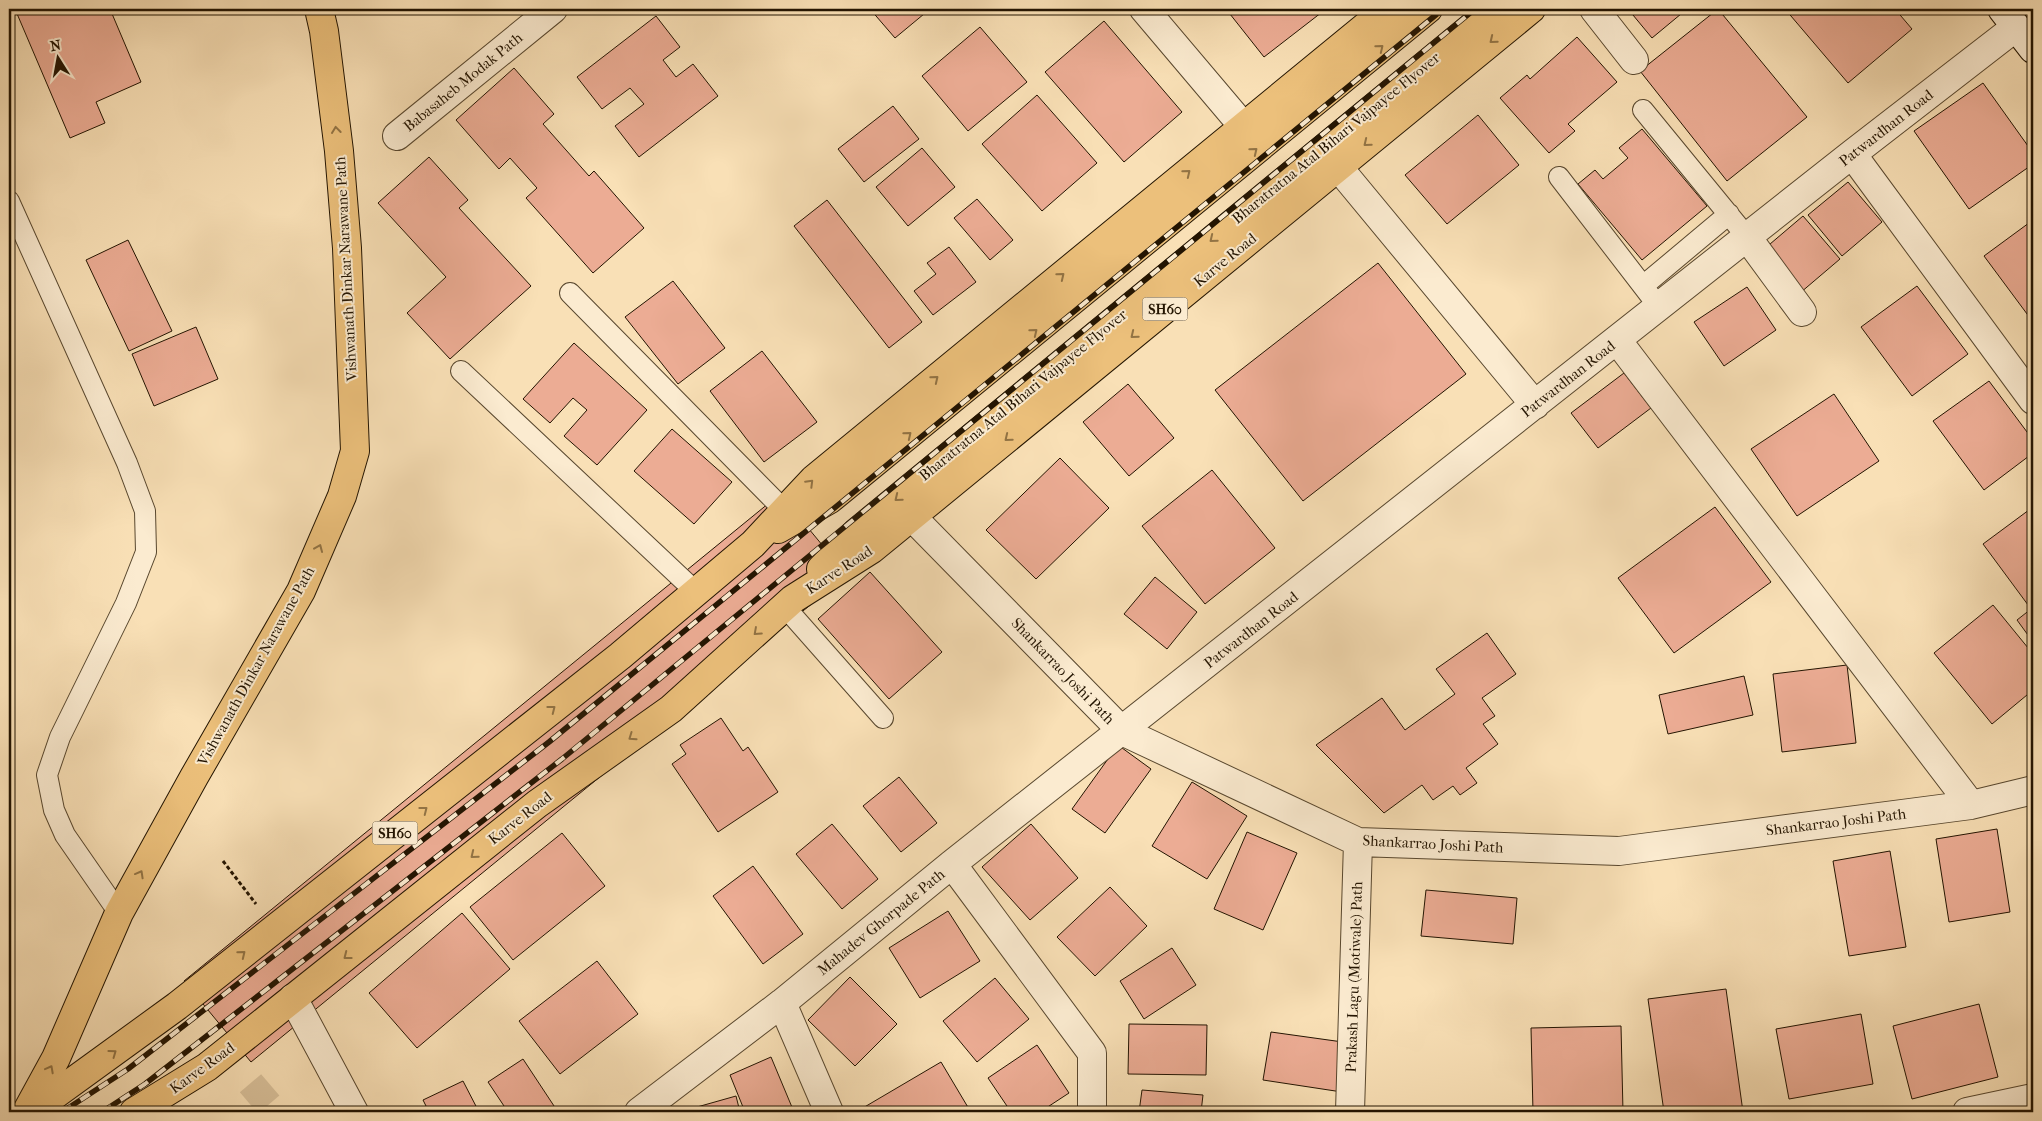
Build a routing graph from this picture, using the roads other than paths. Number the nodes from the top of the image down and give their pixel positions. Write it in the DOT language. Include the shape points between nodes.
graph roads {
  1 [pos="318,9"];
  2 [pos="553,9"];
  3 [pos="1144,9"];
  4 [pos="1387,9"];
  5 [pos="1428,9"];
  6 [pos="1494,9"];
  7 [pos="1531,9"];
  8 [pos="1594,9"];
  9 [pos="1995,9"];
  10 [pos="2009,18"];
  11 [pos="2033,49"];
  12 [pos="1634,60"];
  13 [pos="1643,110"];
  14 [pos="1244,126"];
  15 [pos="398,136"];
  16 [pos="1852,154"];
  17 [pos="1338,167"];
  18 [pos="1558,177"];
  19 [pos="9,201"];
  20 [pos="1729,214"];
  21 [pos="1747,237"];
  22 [pos="1643,286"];
  23 [pos="570,293"];
  24 [pos="1659,306"];
  25 [pos="1802,312"];
  26 [pos="1617,340"];
  27 [pos="461,371"];
  28 [pos="2033,400"];
  29 [pos="1535,405"];
  30 [pos="784,510"];
  31 [pos="912,517"];
  32 [pos="753,544"];
  33 [pos="696,592"];
  34 [pos="789,603"];
  35 [pos="883,718"];
  36 [pos="1122,731"];
  37 [pos="2033,790"];
  38 [pos="1972,805"];
  39 [pos="1358,842"];
  40 [pos="952,864"];
  41 [pos="118,913"];
  42 [pos="293,998"];
  43 [pos="782,1003"];
  44 [pos="2033,1098"];
  45 [pos="147,1109"];
  46 [pos="27,1112"];
  47 [pos="31,1112"];
  48 [pos="354,1112"];
  49 [pos="639,1112"];
  50 [pos="829,1112"];
  51 [pos="1092,1112"];
  52 [pos="1350,1112"];
  53 [pos="1966,1112"];
  41 -- 1 [label="main road, Vishwanath Dinkar Narawane Path, one-way" via="301,590 342,496 355,451 347,248 339,151 324,31"];
  2 -- 15 [label="street, Babasaheb Modak Path"];
  3 -- 14 [label="street"];
  4 -- 14 [label="main road, SH60"];
  32 -- 5 [label="main road, one-way" via="830,499"];
  6 -- 34 [label="main road, Bharatratna Atal Bihari Vajpayee Flyover, one-way" via="857,532"];
  7 -- 17 [label="main road, Karve Road / SH60, one-way"];
  8 -- 12 [label="street"];
  9 -- 10 [label="street"];
  10 -- 11 [label="street"];
  10 -- 16 [label="street, Patwardhan Road"];
  13 -- 20 [label="lane"];
  30 -- 14 [label="main road, SH60, one-way" via="822,473"];
  16 -- 21 [label="street, Patwardhan Road"];
  16 -- 28 [label="street"];
  17 -- 29 [label="street"];
  17 -- 31 [label="main road, Karve Road / SH60, one-way"];
  18 -- 22 [label="lane"];
  19 -- 41 [label="lane" via="127,463 144,511 146,552 126,603 60,737 47,775 54,810 65,835"];
  20 -- 21 [label="lane"];
  20 -- 22 [label="lane"];
  21 -- 24 [label="street, Patwardhan Road"];
  21 -- 25 [label="street"];
  22 -- 24 [label="lane"];
  23 -- 30 [label="lane"];
  24 -- 26 [label="street, Patwardhan Road"];
  26 -- 29 [label="street, Patwardhan Road"];
  26 -- 38 [label="street"];
  27 -- 33 [label="lane"];
  29 -- 36 [label="street, Patwardhan Road"];
  30 -- 32 [label="main road, SH60"];
  31 -- 34 [label="main road, Karve Road / SH60" via="872,549"];
  31 -- 36 [label="street, Shankarrao Joshi Path"];
  32 -- 33 [label="main road, SH60"];
  47 -- 33 [label="main road, SH60, one-way" via="176,1006 620,656"];
  34 -- 35 [label="lane"];
  34 -- 42 [label="main road, Karve Road / SH60, one-way" via="671,709 538,804"];
  36 -- 39 [label="street, Shankarrao Joshi Path"];
  36 -- 40 [label="street, Mahadev Ghorpade Path"];
  37 -- 38 [label="street, Shankarrao Joshi Path"];
  38 -- 39 [label="street, Shankarrao Joshi Path" via="1619,851"];
  39 -- 52 [label="street, Prakash Lagu (Motiwale) Path"];
  40 -- 43 [label="street, Mahadev Ghorpade Path"];
  40 -- 51 [label="street" via="1092,1053"];
  46 -- 41 [label="main road, Vishwanath Dinkar Narawane Path, one-way" via="56,1058"];
  42 -- 45 [label="main road, Karve Road / SH60" via="208,1067"];
  42 -- 48 [label="street"];
  43 -- 49 [label="street, Mahadev Ghorpade Path"];
  43 -- 50 [label="street"];
  44 -- 53 [label="street"];
}
